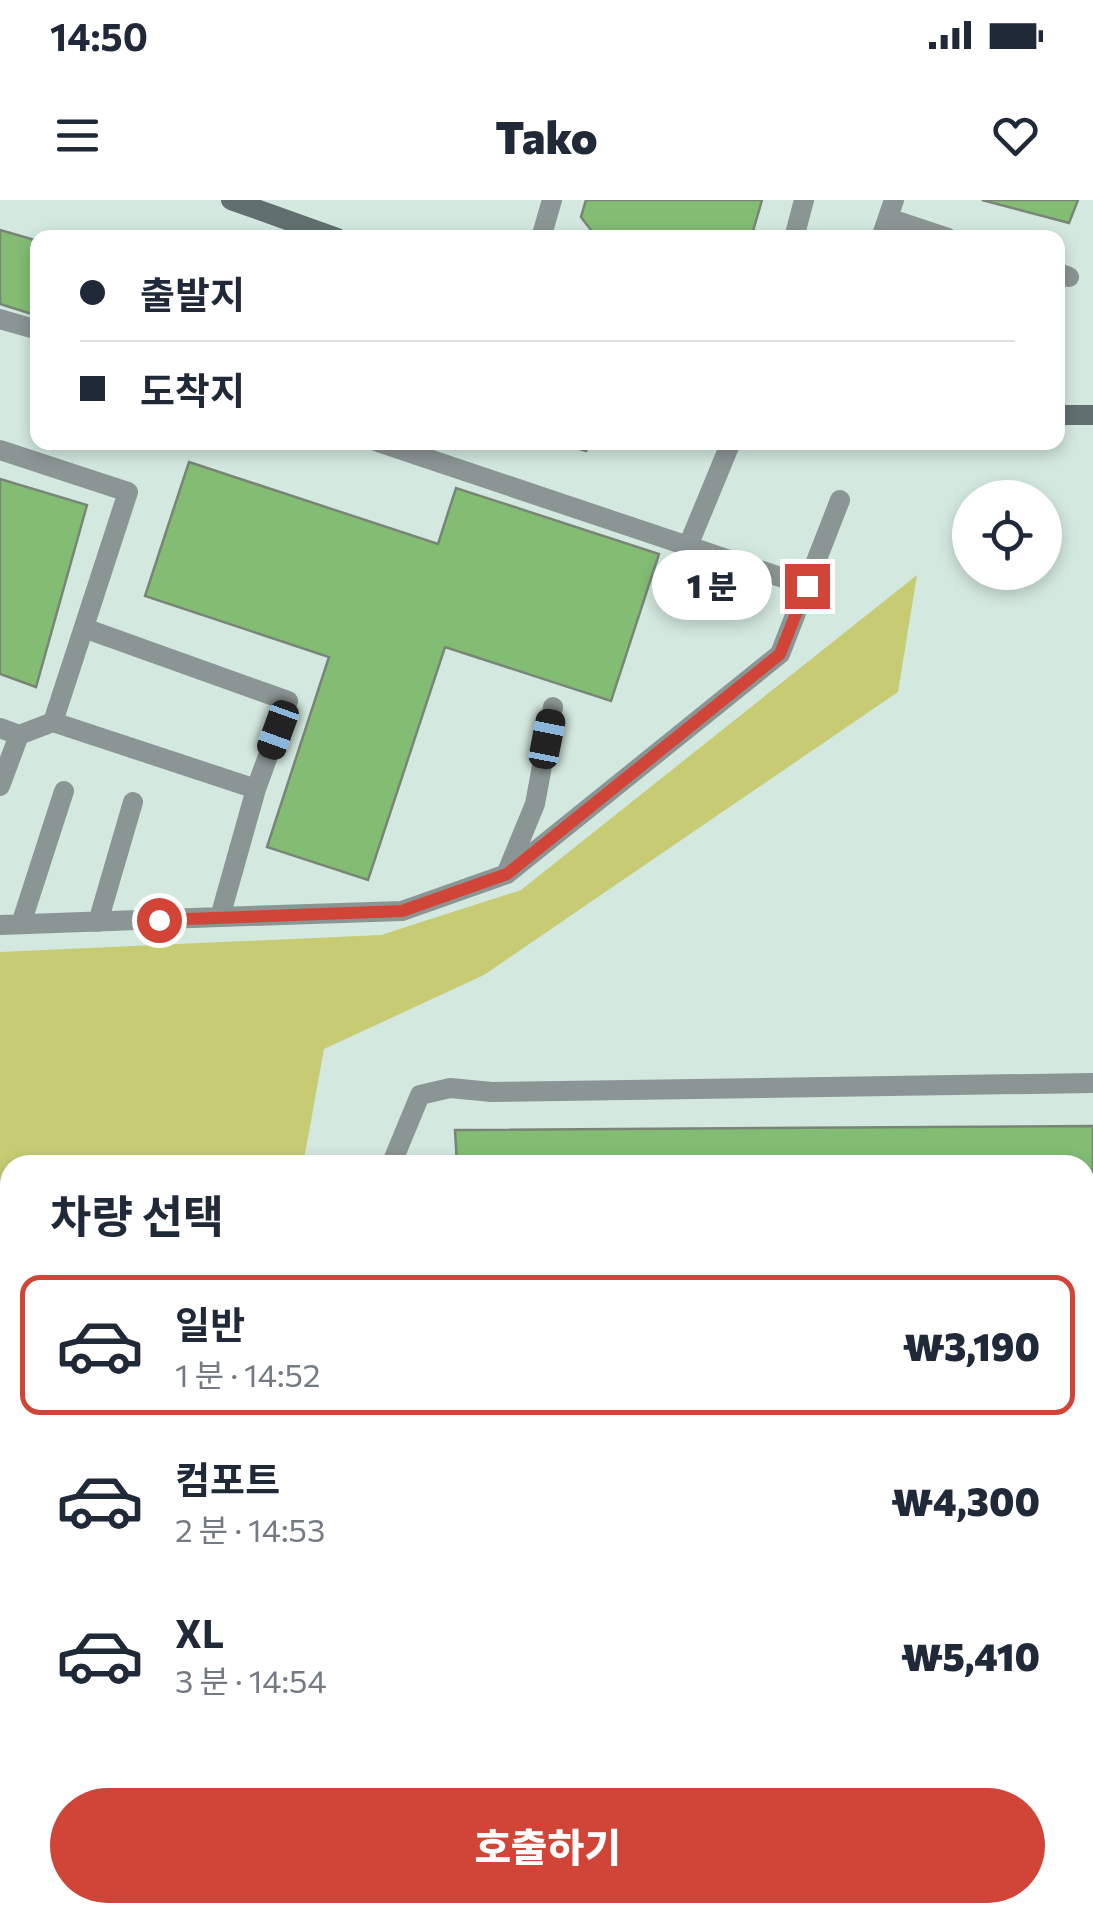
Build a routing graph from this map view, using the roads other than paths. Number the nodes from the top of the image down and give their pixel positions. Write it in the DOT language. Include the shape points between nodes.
graph roads {
  1 [pos="231,200"];
  2 [pos="552,200"];
  3 [pos="804,200"];
  4 [pos="888,218"];
  5 [pos="315,230"];
  6 [pos="543,230"];
  7 [pos="796,230"];
  8 [pos="924,230"];
  9 [pos="0,318"];
  10 [pos="30,327"];
  11 [pos="1065,415"];
  12 [pos="1093,416"];
  13 [pos="0,450"];
  14 [pos="402,450"];
  15 [pos="729,450"];
  16 [pos="840,500"];
  17 [pos="688,546"];
  18 [pos="807,586"];
  19 [pos="84,628"];
  20 [pos="553,707"];
  21 [pos="53,722"];
  22 [pos="10,731"];
  23 [pos="0,786"];
  24 [pos="256,789"];
  25 [pos="64,791"];
  26 [pos="133,802"];
  27 [pos="507,874"];
  28 [pos="220,917"];
  29 [pos="98,922"];
  30 [pos="10,924"];
  31 [pos="1093,1083"];
  32 [pos="395,1155"];
  1 -- 5 [label="main road"];
  2 -- 6 [label="street"];
  3 -- 7 [label="street"];
  4 -- 8 [label="street"];
  9 -- 10 [label="street"];
  11 -- 12 [label="main road"];
  13 -- 19 [label="street" via="128,492"];
  14 -- 17 [label="street"];
  15 -- 17 [label="street"];
  16 -- 18 [label="street"];
  17 -- 18 [label="street"];
  18 -- 27 [label="street" via="780,654"];
  19 -- 21 [label="street"];
  19 -- 24 [label="street" via="288,700"];
  20 -- 27 [label="street" via="534,804"];
  21 -- 22 [label="street"];
  21 -- 24 [label="street"];
  22 -- 23 [label="street"];
  24 -- 28 [label="street"];
  25 -- 30 [label="street"];
  26 -- 29 [label="street"];
  27 -- 28 [label="street" via="402,911"];
  28 -- 29 [label="street"];
  29 -- 30 [label="street"];
  31 -- 32 [label="street" via="450,1088 420,1094"];
}
